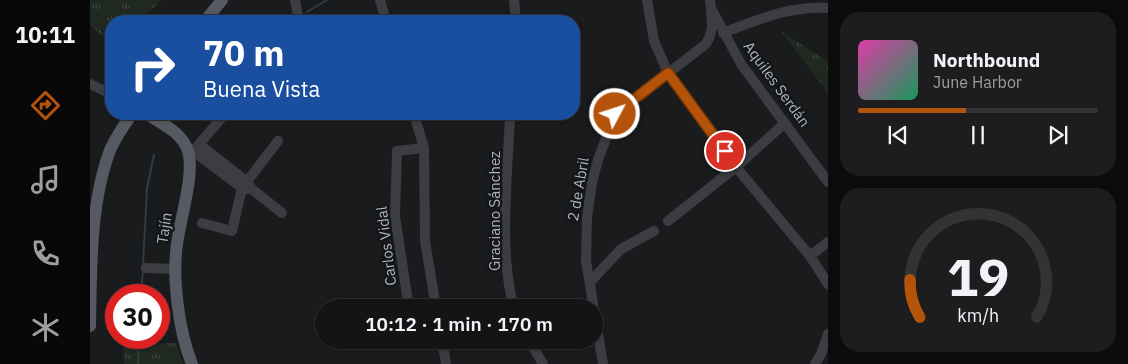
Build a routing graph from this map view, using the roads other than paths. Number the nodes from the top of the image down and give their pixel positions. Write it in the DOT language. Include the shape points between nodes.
graph roads {
  1 [pos="222,0"];
  2 [pos="294,0"];
  3 [pos="380,0"];
  4 [pos="514,0"];
  5 [pos="647,0"];
  6 [pos="710,4"];
  7 [pos="828,8"];
  8 [pos="210,15"];
  9 [pos="298,15"];
  10 [pos="384,15"];
  11 [pos="515,15"];
  12 [pos="723,33"];
  13 [pos="668,73"];
  14 [pos="90,84"];
  15 [pos="105,91"];
  16 [pos="128,120"];
  17 [pos="156,120"];
  18 [pos="220,120"];
  19 [pos="416,120"];
  20 [pos="510,120"];
  21 [pos="785,123"];
  22 [pos="278,141"];
  23 [pos="424,148"];
  24 [pos="194,149"];
  25 [pos="736,167"];
  26 [pos="828,182"];
  27 [pos="244,185"];
  28 [pos="282,213"];
  29 [pos="668,221"];
  30 [pos="202,223"];
  31 [pos="654,231"];
  32 [pos="828,242"];
  33 [pos="810,256"];
  34 [pos="146,268"];
  35 [pos="175,270"];
  36 [pos="590,281"];
  37 [pos="828,284"];
  38 [pos="408,299"];
  39 [pos="435,299"];
  40 [pos="512,299"];
  41 [pos="90,326"];
  42 [pos="828,334"];
  43 [pos="444,349"];
  44 [pos="534,349"];
  45 [pos="825,351"];
  46 [pos="192,364"];
  47 [pos="446,364"];
  48 [pos="543,364"];
  49 [pos="603,364"];
  50 [pos="816,364"];
  1 -- 8 [label="main road"];
  2 -- 9 [label="street"];
  3 -- 10 [label="street"];
  4 -- 11 [label="street"];
  5 -- 13 [label="street" via="654,41"];
  6 -- 12 [label="street, Aquiles Serdán"];
  6 -- 13 [label="street, 2 de Abril" via="713,25 706,44"];
  7 -- 12 [label="street" via="782,12"];
  12 -- 21 [label="street, Aquiles Serdán" via="741,64"];
  13 -- 25 [label="street"];
  13 -- 36 [label="street, 2 de Abril" via="615,114 592,182 586,254"];
  14 -- 15 [label="street"];
  16 -- 41 [label="main road" via="109,151 95,194"];
  17 -- 24 [label="main road"];
  18 -- 24 [label="street"];
  19 -- 23 [label="street"];
  20 -- 40 [label="street, Graciano Sánchez" via="506,229"];
  21 -- 25 [label="street"];
  21 -- 26 [label="street, Aquiles Serdán"];
  22 -- 27 [label="street"];
  23 -- 38 [label="street, Carlos Vidal" via="397,151 395,216"];
  23 -- 39 [label="street" via="425,240"];
  24 -- 27 [label="street"];
  24 -- 35 [label="main road, Tajín" via="176,246"];
  25 -- 29 [label="street"];
  25 -- 33 [label="street"];
  27 -- 28 [label="street"];
  27 -- 30 [label="street" via="232,231"];
  31 -- 36 [label="street" via="621,249"];
  32 -- 33 [label="street"];
  33 -- 37 [label="street"];
  34 -- 35 [label="street"];
  35 -- 46 [label="main road, Tajín" via="182,332"];
  36 -- 49 [label="street, 2 de Abril"];
  42 -- 45 [label="street"];
  43 -- 47 [label="street"];
  44 -- 48 [label="street"];
  45 -- 50 [label="street"];
}
